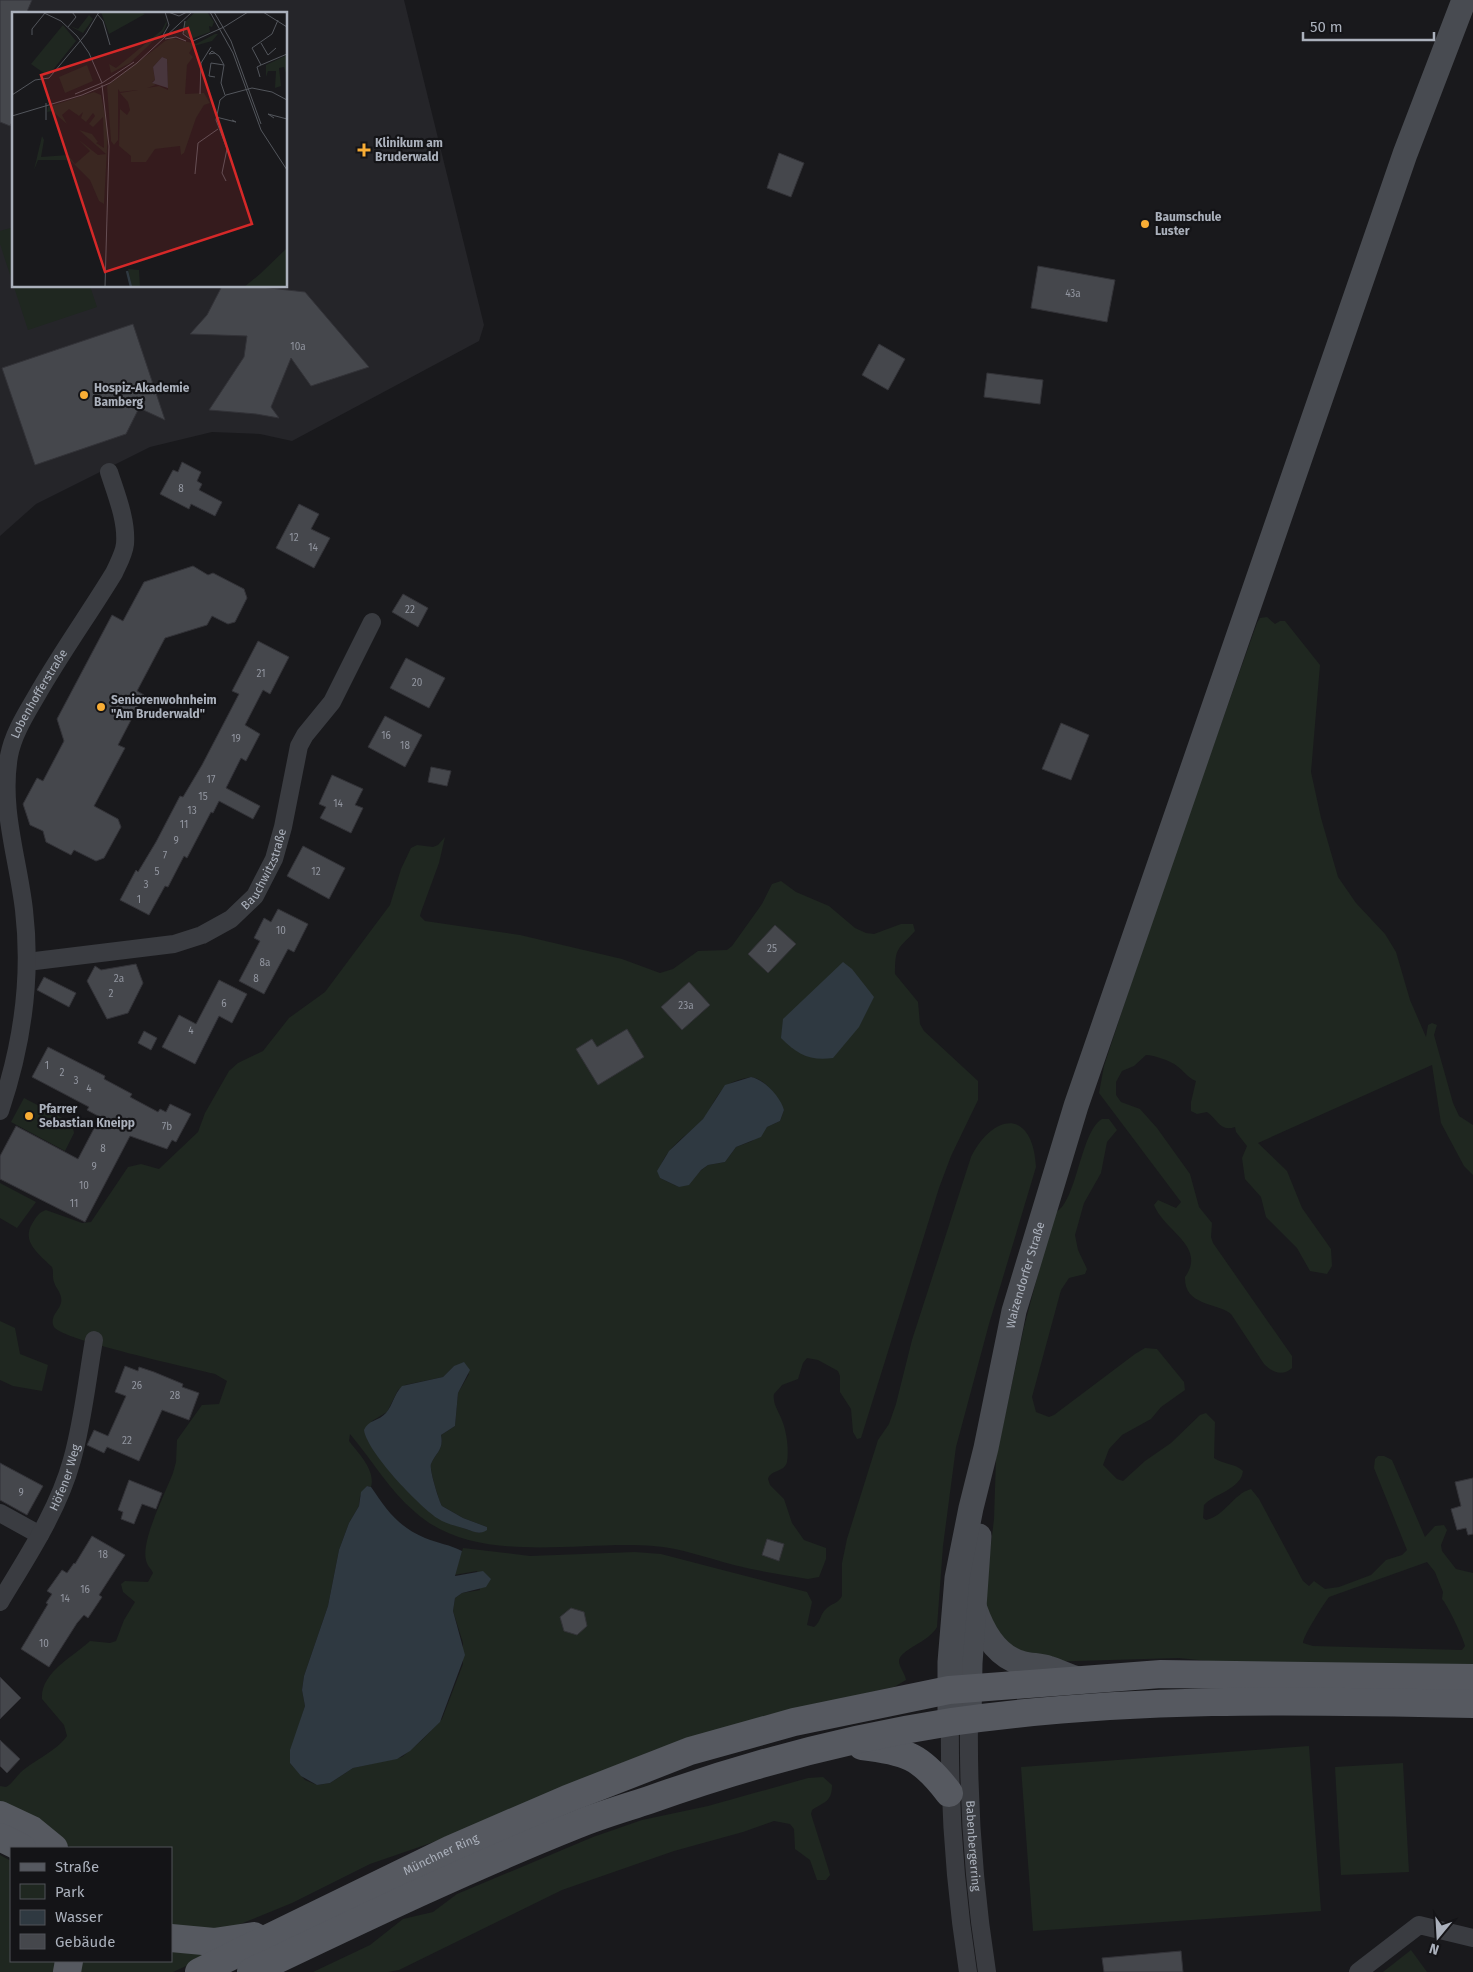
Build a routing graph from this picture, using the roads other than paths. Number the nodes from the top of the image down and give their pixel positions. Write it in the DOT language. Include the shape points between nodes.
graph roads {
  1 [pos="1464,0"];
  2 [pos="109,472"];
  3 [pos="372,622"];
  4 [pos="27,962"];
  5 [pos="5,1078"];
  6 [pos="0,1111"];
  7 [pos="94,1340"];
  8 [pos="986,1448"];
  9 [pos="0,1513"];
  10 [pos="40,1535"];
  11 [pos="0,1602"];
  12 [pos="974,1606"];
  13 [pos="1473,1678"];
  14 [pos="1078,1679"];
  15 [pos="960,1690"];
  16 [pos="1473,1704"];
  17 [pos="960,1721"];
  18 [pos="840,1744"];
  19 [pos="949,1793"];
  20 [pos="0,1815"];
  21 [pos="0,1837"];
  22 [pos="20,1847"];
  23 [pos="53,1847"];
  24 [pos="278,1933"];
  25 [pos="172,1938"];
  26 [pos="1473,1938"];
  27 [pos="260,1969"];
  28 [pos="199,1972"];
  29 [pos="968,1972"];
  30 [pos="987,1972"];
  31 [pos="1358,1972"];
  1 -- 8 [label="main road, Waizendorfer Straße" via="1406,154 1076,1106 1014,1310"];
  2 -- 4 [label="street, Lobenhofferstraße" via="120,503 125,536 121,556 110,581 48,674 17,728 9,756 6,788 12,849 24,908"];
  3 -- 4 [label="street, Bauchwitzstraße" via="332,702 299,746 274,858 255,896 231,919 202,935 174,944"];
  4 -- 5 [label="street, Lobenhofferstraße" via="21,1030"];
  5 -- 6 [label="street, Lobenhofferstraße"];
  7 -- 10 [label="street, Höfener Weg" via="72,1462"];
  8 -- 12 [label="main road, Waizendorfer Straße"];
  8 -- 15 [label="main road, Waizendorfer Straße" via="957,1578"];
  9 -- 10 [label="street"];
  10 -- 11 [label="street, Höfener Weg"];
  12 -- 14 [label="main road" via="982,1631 1008,1657"];
  12 -- 15 [label="main road, Waizendorfer Straße"];
  13 -- 14 [label="main road, Münchner Ring" via="1161,1674"];
  14 -- 15 [label="main road, Münchner Ring"];
  15 -- 17 [label="main road, Waizendorfer Straße"];
  15 -- 24 [label="main road, Münchner Ring" via="872,1704 690,1751 450,1849"];
  16 -- 17 [label="main road, Münchner Ring" via="1338,1701 1162,1704"];
  17 -- 18 [label="main road, Münchner Ring"];
  17 -- 19 [label="street, Babenbergerring"];
  17 -- 30 [label="street, Babenbergerring"];
  18 -- 19 [label="main road" via="904,1753 930,1770"];
  18 -- 27 [label="main road, Münchner Ring" via="701,1781 579,1823"];
  19 -- 29 [label="street, Babenbergerring" via="954,1872"];
  20 -- 23 [label="main road" via="26,1826"];
  21 -- 22 [label="main road"];
  24 -- 25 [label="main road" via="214,1942"];
  24 -- 28 [label="main road, Münchner Ring"];
  26 -- 31 [label="street" via="1419,1925"];
}
